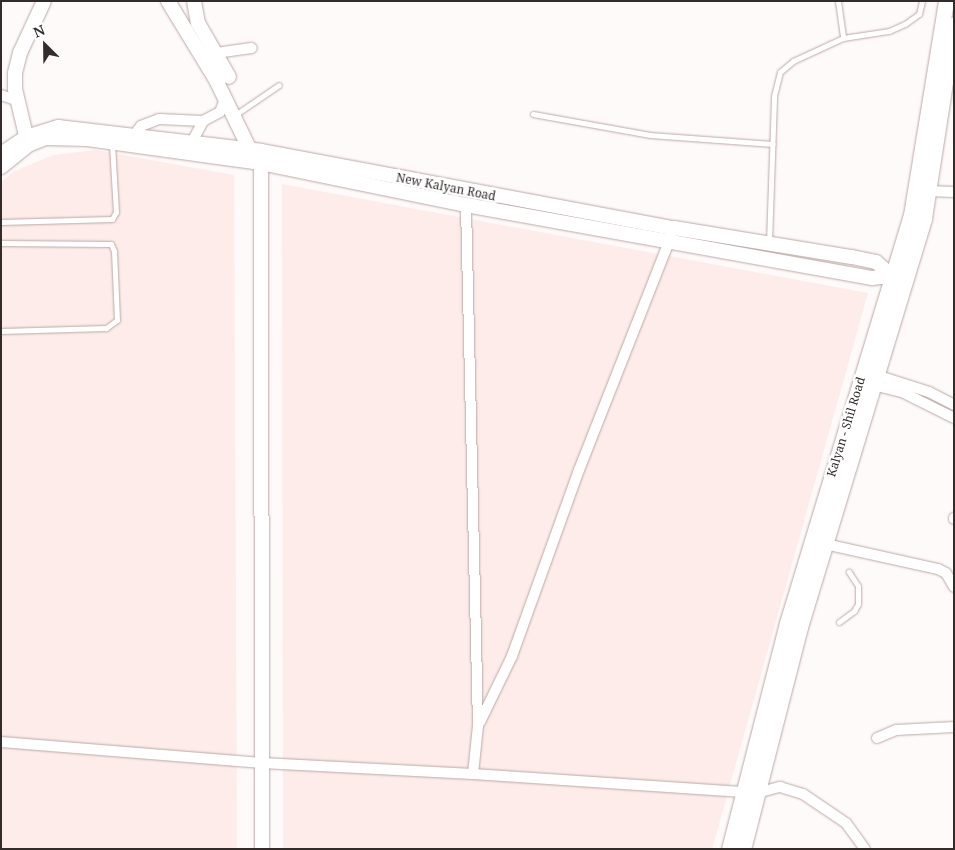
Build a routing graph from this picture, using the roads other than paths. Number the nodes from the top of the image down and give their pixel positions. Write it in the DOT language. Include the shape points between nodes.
graph roads {
  1 [pos="44,1"];
  2 [pos="168,1"];
  3 [pos="194,1"];
  4 [pos="838,1"];
  5 [pos="922,1"];
  6 [pos="946,1"];
  7 [pos="954,24"];
  8 [pos="842,38"];
  9 [pos="201,42"];
  10 [pos="252,48"];
  11 [pos="216,53"];
  12 [pos="230,77"];
  13 [pos="280,85"];
  14 [pos="950,86"];
  15 [pos="1,95"];
  16 [pos="225,99"];
  17 [pos="18,101"];
  18 [pos="533,114"];
  19 [pos="236,120"];
  20 [pos="203,121"];
  21 [pos="135,134"];
  22 [pos="27,141"];
  23 [pos="112,142"];
  24 [pos="192,142"];
  25 [pos="773,144"];
  26 [pos="218,151"];
  27 [pos="1,154"];
  28 [pos="258,155"];
  29 [pos="1,167"];
  30 [pos="928,192"];
  31 [pos="954,192"];
  32 [pos="466,205"];
  33 [pos="1,222"];
  34 [pos="671,234"];
  35 [pos="1,243"];
  36 [pos="769,245"];
  37 [pos="899,278"];
  38 [pos="1,331"];
  39 [pos="875,380"];
  40 [pos="954,405"];
  41 [pos="954,418"];
  42 [pos="825,544"];
  43 [pos="849,572"];
  44 [pos="954,587"];
  45 [pos="839,622"];
  46 [pos="478,726"];
  47 [pos="953,726"];
  48 [pos="877,738"];
  49 [pos="1,742"];
  50 [pos="262,763"];
  51 [pos="473,774"];
  52 [pos="749,792"];
  53 [pos="262,849"];
  54 [pos="729,849"];
  55 [pos="743,849"];
  56 [pos="865,849"];
  1 -- 17 [label="street" via="20,53 15,73"];
  2 -- 9 [label="street"];
  3 -- 9 [label="street"];
  4 -- 8 [label="lane"];
  5 -- 8 [label="lane" via="919,14 905,24 889,31"];
  6 -- 37 [label="main road, Kalyan - Shil Road"];
  7 -- 14 [label="main road, Kalyan - Shil Road"];
  8 -- 25 [label="lane" via="793,61 780,72 775,83"];
  9 -- 11 [label="street"];
  9 -- 16 [label="street"];
  10 -- 11 [label="street"];
  11 -- 12 [label="street"];
  13 -- 19 [label="lane"];
  14 -- 30 [label="main road, Kalyan - Shil Road"];
  15 -- 17 [label="street"];
  16 -- 19 [label="street"];
  16 -- 20 [label="street" via="220,112"];
  17 -- 22 [label="street"];
  18 -- 25 [label="lane" via="650,135"];
  19 -- 28 [label="street"];
  20 -- 21 [label="street" via="159,120 141,126"];
  20 -- 24 [label="street"];
  21 -- 22 [label="street, New Kalyan Road" via="58,127"];
  21 -- 24 [label="street, New Kalyan Road"];
  22 -- 23 [label="street, New Kalyan Road" via="60,137"];
  22 -- 27 [label="street, New Kalyan Road"];
  22 -- 29 [label="street"];
  23 -- 26 [label="street, New Kalyan Road"];
  23 -- 33 [label="lane" via="116,212 112,219"];
  24 -- 26 [label="street, New Kalyan Road"];
  25 -- 36 [label="lane"];
  26 -- 28 [label="street, New Kalyan Road"];
  28 -- 32 [label="street, New Kalyan Road"];
  28 -- 34 [label="street, New Kalyan Road"];
  28 -- 50 [label="street"];
  30 -- 31 [label="street"];
  30 -- 37 [label="main road, Kalyan - Shil Road"];
  32 -- 34 [label="street, New Kalyan Road"];
  32 -- 46 [label="street"];
  34 -- 36 [label="street, New Kalyan Road"];
  34 -- 37 [label="street, New Kalyan Road" via="872,278"];
  34 -- 46 [label="street" via="589,444 512,656"];
  35 -- 38 [label="lane" via="111,244 117,320 106,328"];
  36 -- 37 [label="street, New Kalyan Road" via="876,262"];
  37 -- 39 [label="main road, Kalyan - Shil Road"];
  37 -- 52 [label="main road, Kalyan - Shil Road" via="787,623"];
  39 -- 40 [label="street" via="929,392"];
  39 -- 41 [label="street"];
  39 -- 42 [label="main road, Kalyan - Shil Road"];
  42 -- 44 [label="street" via="938,569 946,573"];
  42 -- 52 [label="main road, Kalyan - Shil Road"];
  43 -- 45 [label="lane" via="858,586 858,604"];
  46 -- 51 [label="street"];
  47 -- 48 [label="street" via="896,730"];
  49 -- 50 [label="street"];
  50 -- 51 [label="street"];
  50 -- 53 [label="street"];
  51 -- 52 [label="street"];
  52 -- 54 [label="main road, Kalyan - Shil Road"];
  52 -- 55 [label="main road, Kalyan - Shil Road"];
  52 -- 56 [label="street" via="780,787 803,794 846,823"];
}
